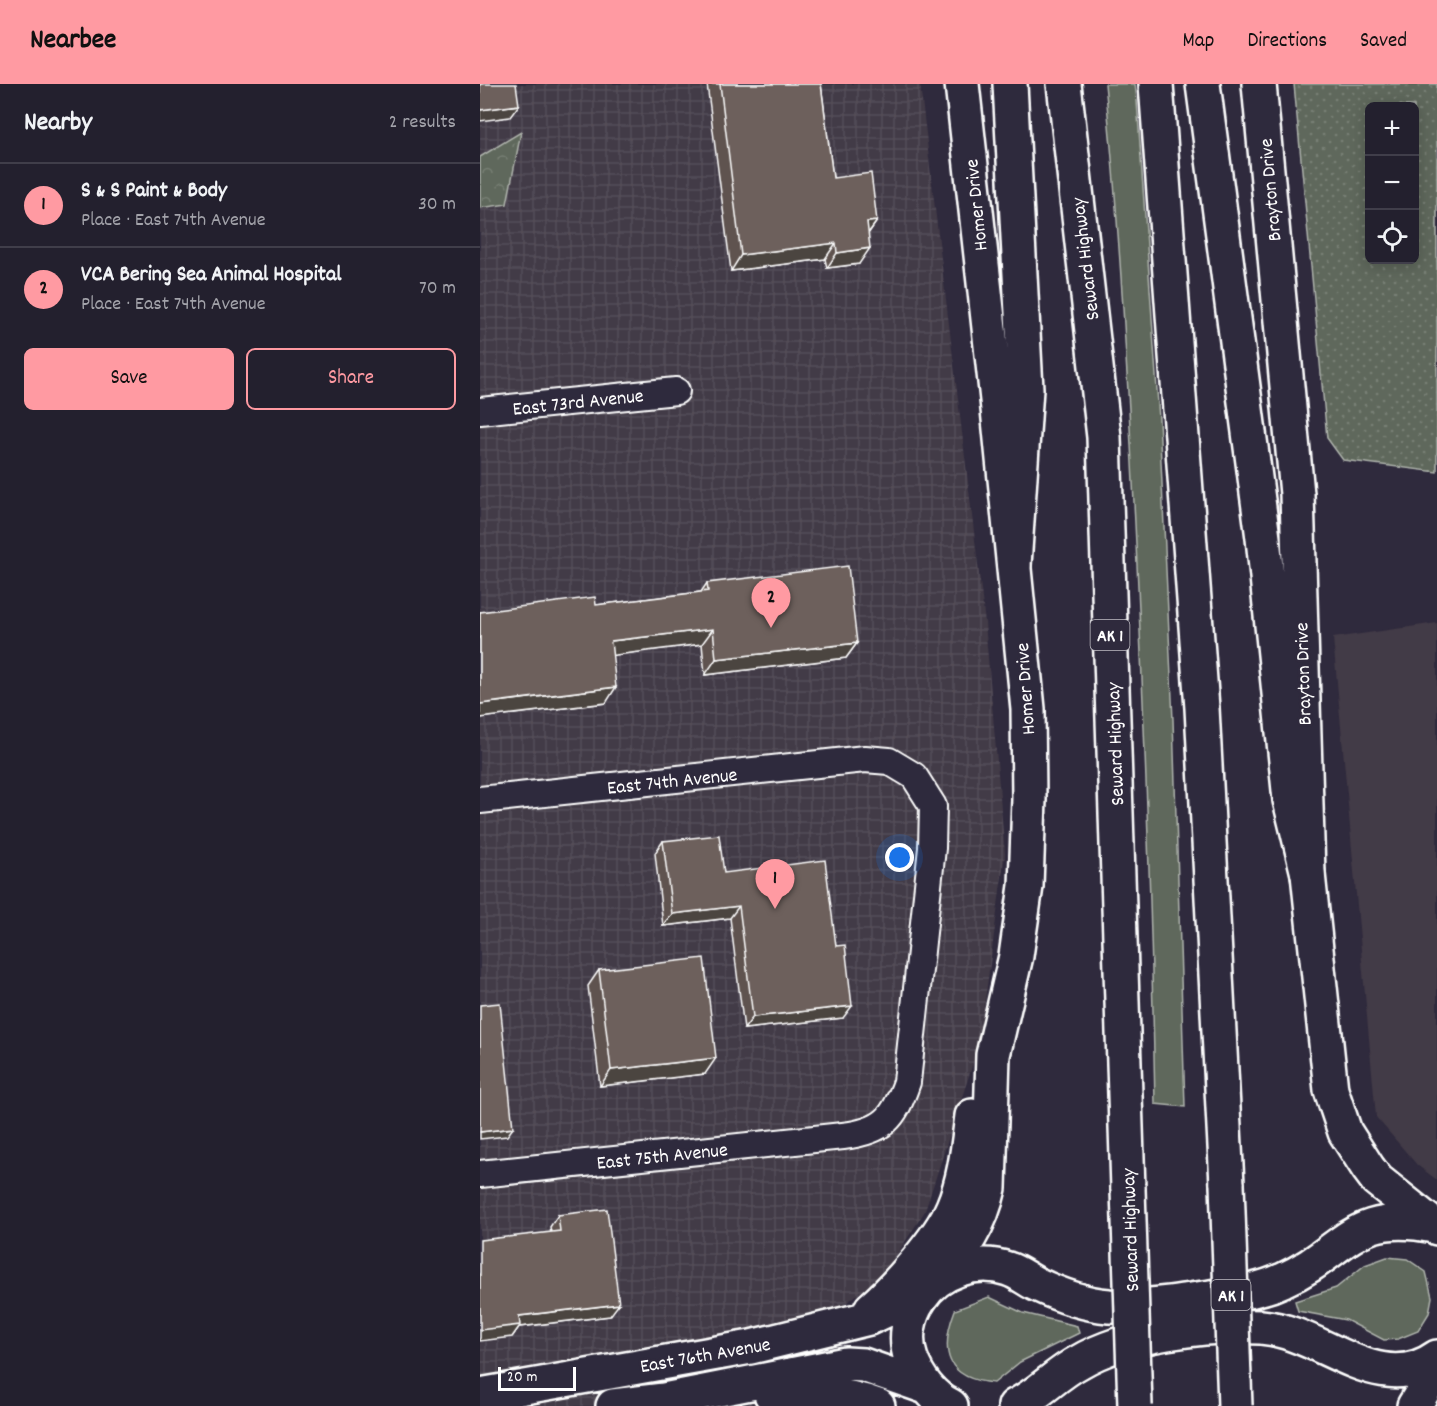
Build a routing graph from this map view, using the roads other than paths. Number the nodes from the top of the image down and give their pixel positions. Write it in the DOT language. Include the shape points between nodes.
graph roads {
  1 [pos="962,84"];
  2 [pos="1010,84"];
  3 [pos="1064,84"];
  4 [pos="1156,84"];
  5 [pos="1203,84"];
  6 [pos="1259,84"];
  7 [pos="676,391"];
  8 [pos="480,411"];
  9 [pos="1014,566"];
  10 [pos="480,800"];
  11 [pos="1308,874"];
  12 [pos="993,1055"];
  13 [pos="843,1136"];
  14 [pos="480,1174"];
  15 [pos="1435,1227"];
  16 [pos="931,1286"];
  17 [pos="850,1324"];
  18 [pos="1437,1357"];
  19 [pos="1437,1368"];
  20 [pos="480,1395"];
  21 [pos="664,1400"];
  22 [pos="942,1400"];
  23 [pos="613,1406"];
  24 [pos="878,1406"];
  25 [pos="1015,1406"];
  26 [pos="1136,1406"];
  27 [pos="1235,1406"];
  28 [pos="1414,1406"];
  1 -- 9 [label="main road, Homer Drive"];
  2 -- 9 [label="main road" via="1026,389"];
  3 -- 26 [label="main road, Seward Highway / AK 1, bridge" via="1104,437"];
  4 -- 27 [label="main road, AK 1, bridge" via="1202,696"];
  5 -- 11 [label="main road" via="1263,538 1290,800"];
  6 -- 11 [label="main road, Brayton Drive" via="1298,494"];
  7 -- 8 [label="street, East 73rd Avenue"];
  9 -- 12 [label="main road, Homer Drive" via="1028,709 1026,886 1016,956"];
  10 -- 13 [label="street, East 74th Avenue" via="865,759 889,762 914,776 933,806 907,1082 897,1109 879,1126"];
  11 -- 15 [label="main road, Brayton Drive" via="1328,1066 1337,1113 1356,1152 1377,1180"];
  12 -- 16 [label="main road, Homer Drive" via="985,1208 965,1247"];
  12 -- 17 [label="main road" via="977,1096 964,1173 952,1210 884,1298"];
  13 -- 14 [label="street, East 75th Avenue"];
  15 -- 16 [label="main road, East 76th Avenue" via="1394,1222 1366,1227 1283,1280 1256,1290 1166,1303 1108,1306 1081,1300 994,1266 965,1267"];
  16 -- 17 [label="main road, East 76th Avenue"];
  16 -- 22 [label="main road" via="915,1306 907,1332 910,1356"];
  17 -- 20 [label="main road, East 76th Avenue" via="751,1347"];
  18 -- 25 [label="main road" via="1409,1370 1382,1370 1309,1340 1263,1328 1227,1327 1176,1333 1100,1351 1063,1371"];
  19 -- 28 [label="main road"];
  21 -- 22 [label="main road, East 76th Avenue" via="846,1364 863,1365"];
  21 -- 23 [label="main road, East 76th Avenue"];
  21 -- 24 [label="main road" via="809,1391 834,1393"];
}
